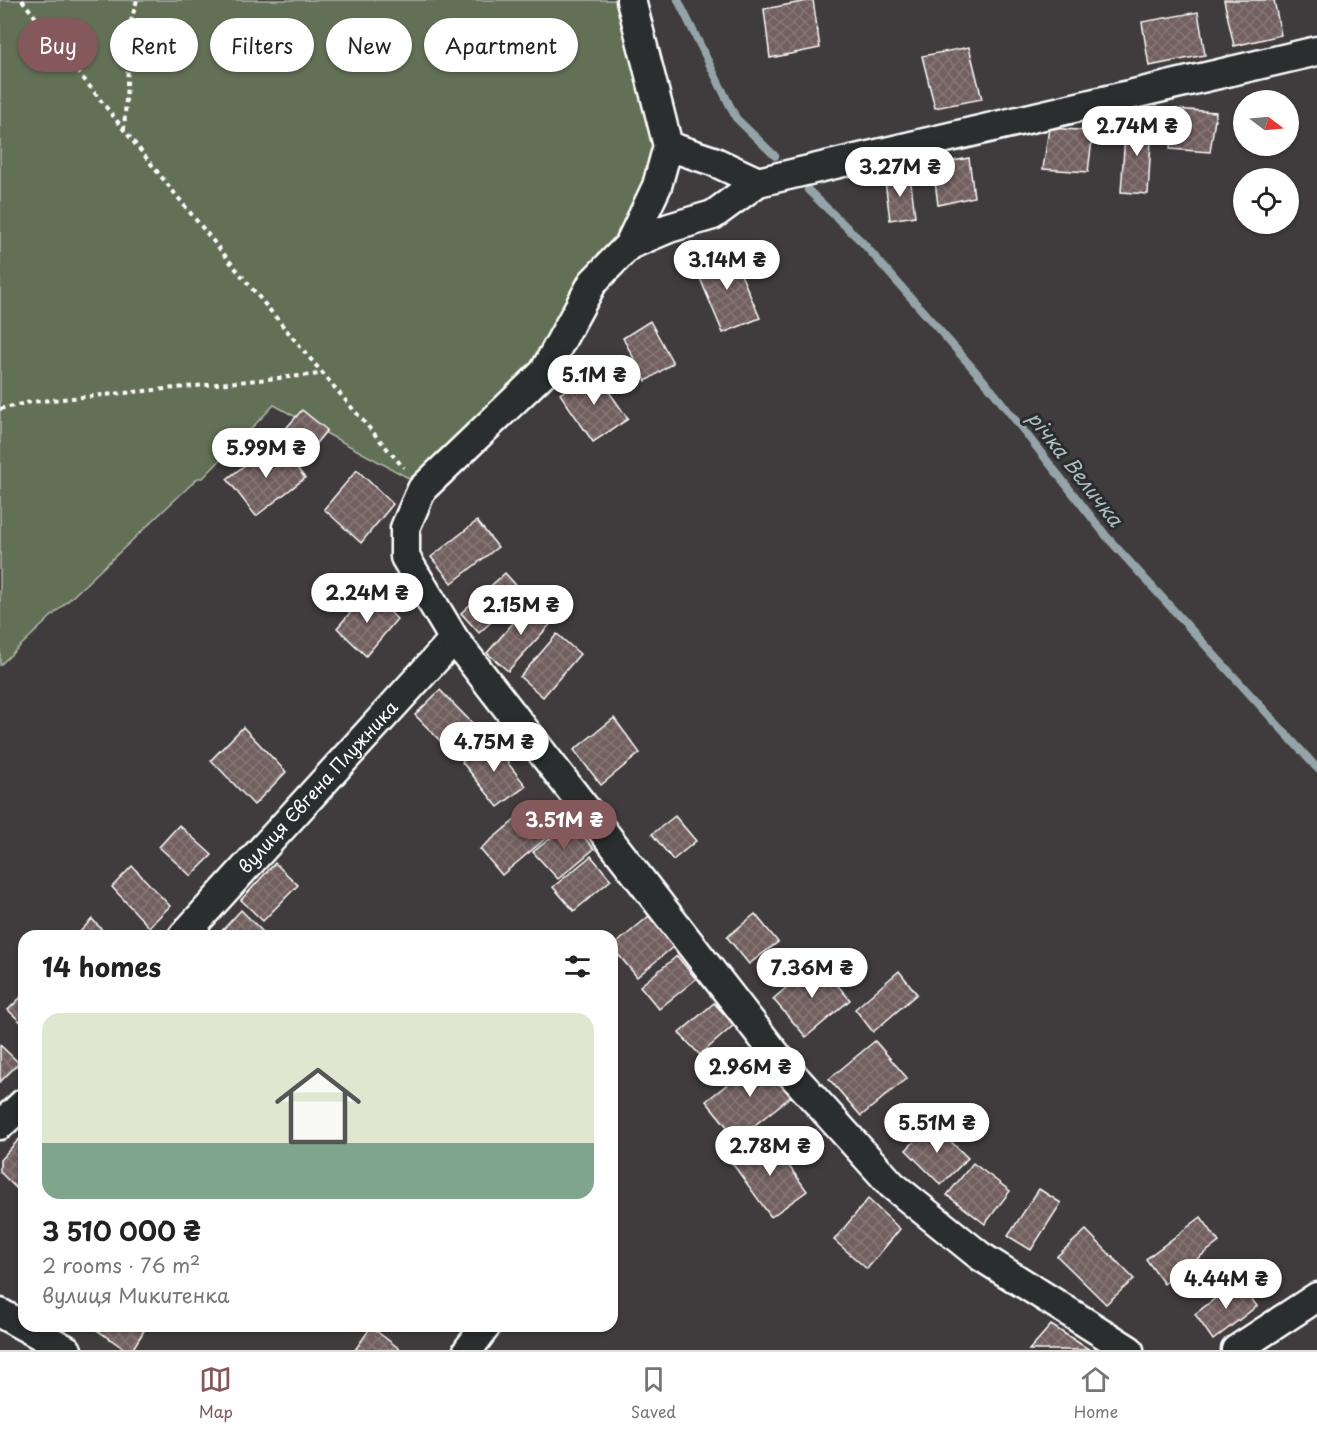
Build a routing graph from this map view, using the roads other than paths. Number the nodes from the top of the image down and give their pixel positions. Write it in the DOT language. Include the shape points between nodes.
graph roads {
  1 [pos="631,0"];
  2 [pos="1317,51"];
  3 [pos="668,146"];
  4 [pos="758,182"];
  5 [pos="629,245"];
  6 [pos="454,639"];
  7 [pos="188,930"];
  8 [pos="18,1108"];
  9 [pos="0,1125"];
  10 [pos="1317,1297"];
  11 [pos="0,1313"];
  12 [pos="18,1323"];
  13 [pos="34,1332"];
  14 [pos="482,1332"];
  15 [pos="67,1350"];
  16 [pos="468,1350"];
  17 [pos="1129,1350"];
  18 [pos="1236,1350"];
  1 -- 3 [label="street"];
  2 -- 4 [label="street"];
  3 -- 4 [label="street"];
  3 -- 5 [label="street" via="657,186"];
  4 -- 5 [label="street" via="713,215"];
  5 -- 6 [label="street" via="593,282 544,372 422,489 405,528 405,557"];
  6 -- 7 [label="street, вулиця Євгена Плужника"];
  6 -- 17 [label="street" via="788,1070 892,1185 980,1256"];
  8 -- 9 [label="street"];
  10 -- 18 [label="street"];
  11 -- 12 [label="street"];
  13 -- 15 [label="street"];
  14 -- 16 [label="street"];
}
